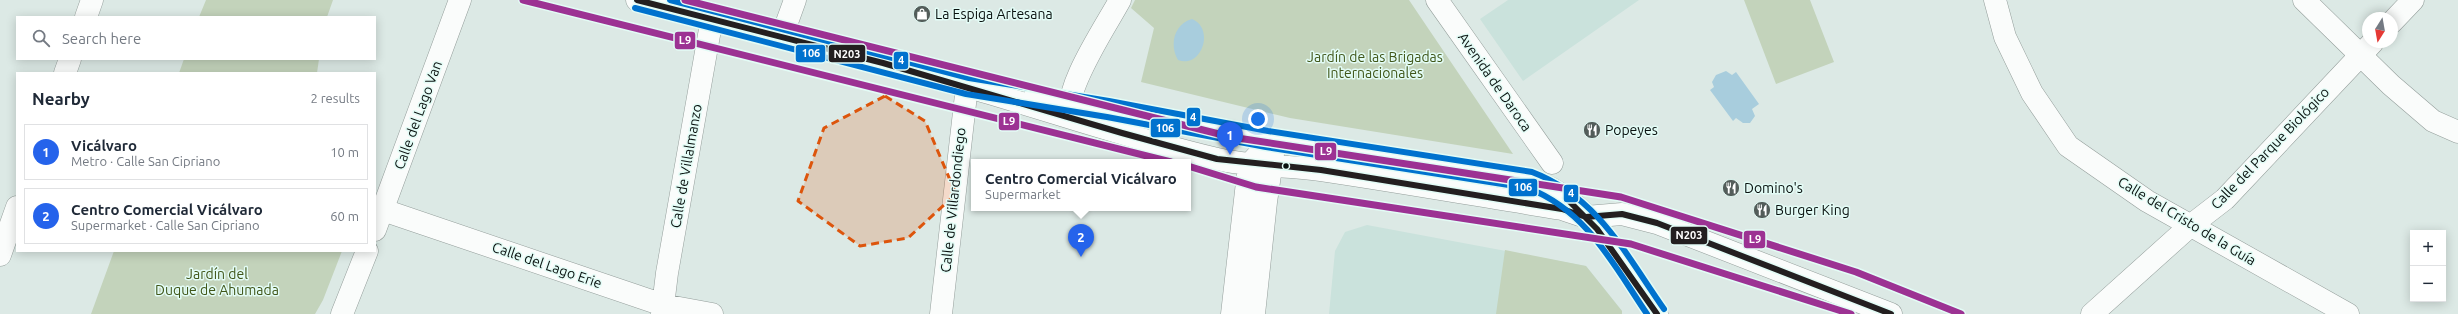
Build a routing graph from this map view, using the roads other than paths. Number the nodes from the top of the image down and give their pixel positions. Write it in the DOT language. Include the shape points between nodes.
graph roads {
  1 [pos="92,0"];
  2 [pos="460,0"];
  3 [pos="637,0"];
  4 [pos="795,0"];
  5 [pos="1120,0"];
  6 [pos="1437,0"];
  7 [pos="1995,0"];
  8 [pos="2304,0"];
  9 [pos="2413,0"];
  10 [pos="86,16"];
  11 [pos="2398,16"];
  12 [pos="712,18"];
  13 [pos="782,36"];
  14 [pos="2362,44"];
  15 [pos="2367,48"];
  16 [pos="70,60"];
  17 [pos="65,72"];
  18 [pos="967,86"];
  19 [pos="1070,102"];
  20 [pos="1079,122"];
  21 [pos="2458,132"];
  22 [pos="1265,156"];
  23 [pos="1552,163"];
  24 [pos="383,210"];
  25 [pos="16,211"];
  26 [pos="1586,217"];
  27 [pos="2190,226"];
  28 [pos="376,228"];
  29 [pos="367,252"];
  30 [pos="0,255"];
  31 [pos="662,309"];
  32 [pos="342,314"];
  33 [pos="712,314"];
  34 [pos="941,314"];
  35 [pos="1232,314"];
  36 [pos="1254,314"];
  37 [pos="1657,314"];
  38 [pos="1891,314"];
  39 [pos="2092,314"];
  40 [pos="2348,314"];
  1 -- 10 [label="street"];
  2 -- 24 [label="street, Calle del Lago Van"];
  3 -- 12 [label="street"];
  4 -- 13 [label="street"];
  5 -- 19 [label="street" via="1075,83"];
  6 -- 23 [label="street, Avenida de Daroca"];
  7 -- 27 [label="street, Calle del Cristo de la Guía" via="2005,37 2032,93 2068,146 2147,201"];
  8 -- 14 [label="street"];
  9 -- 11 [label="street"];
  12 -- 13 [label="street"];
  12 -- 31 [label="street, Calle de Villalmanzo"];
  13 -- 18 [label="street"];
  15 -- 21 [label="street" via="2391,84 2433,121"];
  15 -- 27 [label="street, Calle del Parque Biológico" via="2225,199"];
  16 -- 17 [label="street"];
  18 -- 19 [label="street"];
  18 -- 20 [label="street"];
  18 -- 34 [label="street, Calle de Villardondiego"];
  19 -- 20 [label="street" via="1069,110"];
  19 -- 22 [label="street"];
  20 -- 22 [label="street" via="1166,147"];
  22 -- 26 [label="street" via="1310,169 1562,209"];
  22 -- 26 [label="street" via="1442,166 1545,184"];
  22 -- 35 [label="street"];
  22 -- 36 [label="street"];
  24 -- 28 [label="street, Calle del Lago Van"];
  24 -- 31 [label="street, Calle del Lago Erie"];
  25 -- 30 [label="street"];
  26 -- 37 [label="street"];
  26 -- 38 [label="street" via="1622,214 1658,223"];
  27 -- 39 [label="street, Calle del Parque Biológico"];
  27 -- 40 [label="street, Calle del Cristo de la Guía"];
  29 -- 32 [label="street"];
  31 -- 33 [label="street, Calle del Lago Erie"];
}
